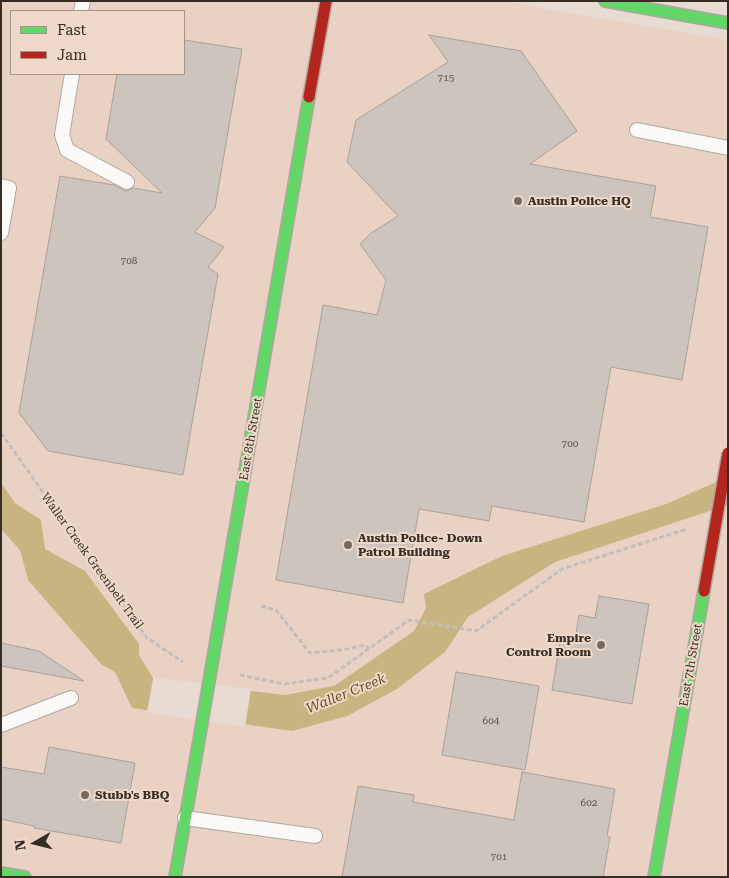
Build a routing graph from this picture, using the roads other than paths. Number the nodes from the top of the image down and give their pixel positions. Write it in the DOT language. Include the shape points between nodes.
graph roads {
  1 [pos="326,1"];
  2 [pos="605,1"];
  3 [pos="625,3"];
  4 [pos="728,23"];
  5 [pos="72,75"];
  6 [pos="637,130"];
  7 [pos="728,148"];
  8 [pos="127,182"];
  9 [pos="1,186"];
  10 [pos="1,232"];
  11 [pos="728,453"];
  12 [pos="71,698"];
  13 [pos="1,725"];
  14 [pos="185,818"];
  15 [pos="315,836"];
  16 [pos="1,873"];
  17 [pos="25,877"];
  18 [pos="175,877"];
  19 [pos="654,877"];
  1 -- 14 [label="main road, East 8th Street, bridge"];
  2 -- 3 [label="main road"];
  3 -- 4 [label="main road"];
  5 -- 8 [label="lane" via="62,135 68,150"];
  6 -- 7 [label="lane"];
  9 -- 10 [label="lane" via="10,188"];
  11 -- 19 [label="main road, East 7th Street, bridge"];
  12 -- 13 [label="lane"];
  14 -- 15 [label="lane"];
  14 -- 18 [label="main road, East 8th Street"];
  16 -- 17 [label="main road"];
}
